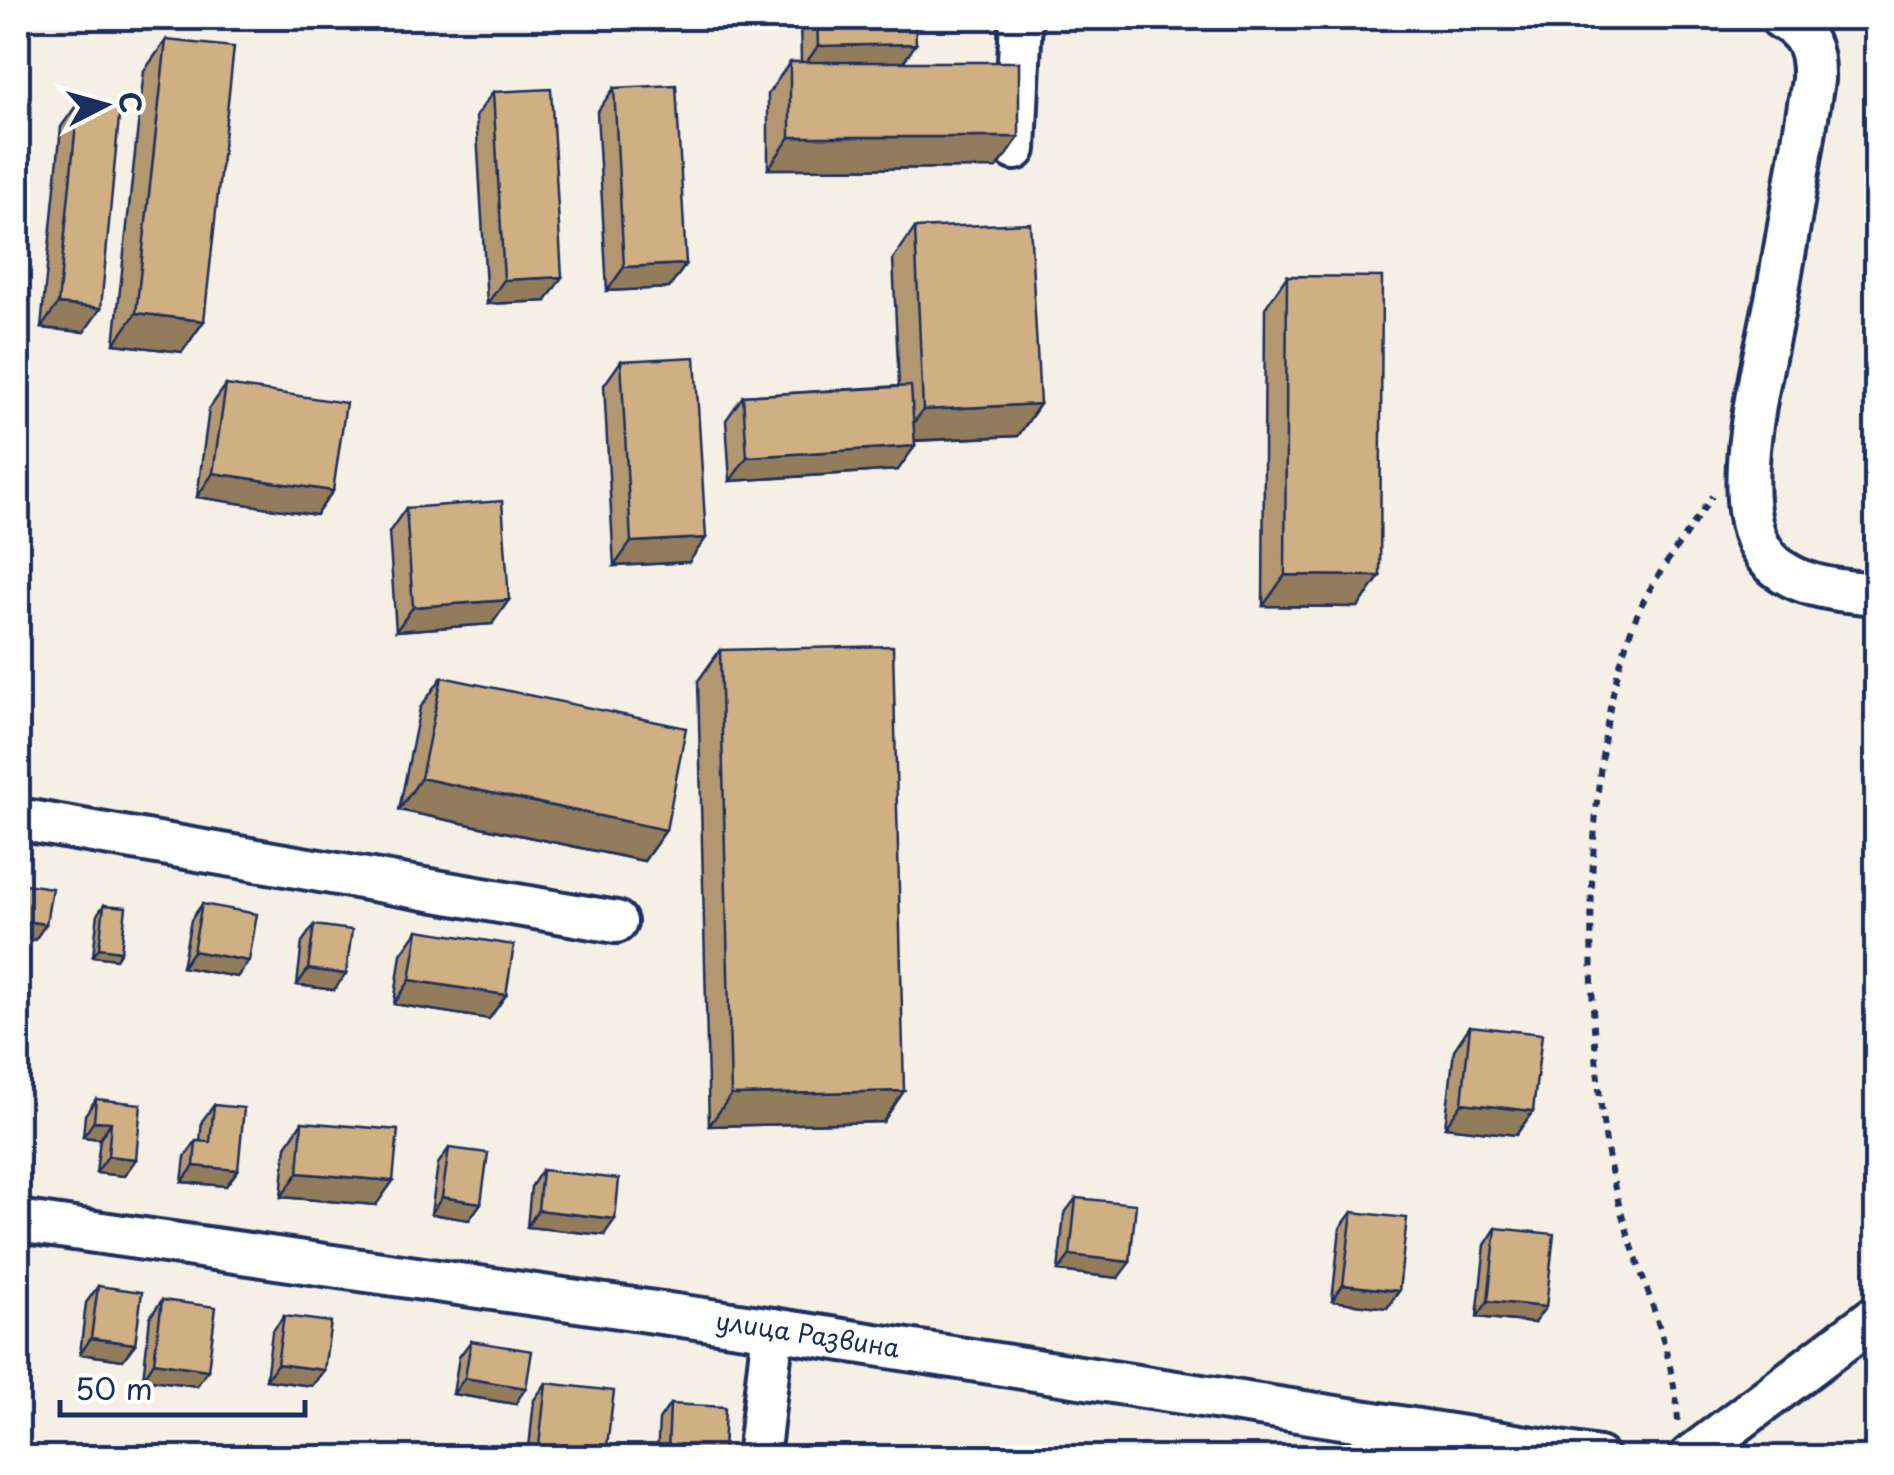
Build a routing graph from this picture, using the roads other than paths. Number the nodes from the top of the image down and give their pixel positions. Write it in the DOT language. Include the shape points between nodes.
graph roads {
  1 [pos="1021,18"];
  2 [pos="1781,18"];
  3 [pos="1015,149"];
  4 [pos="1876,594"];
  5 [pos="18,819"];
  6 [pos="616,922"];
  7 [pos="18,1221"];
  8 [pos="1876,1316"];
  9 [pos="772,1329"];
  10 [pos="1683,1448"];
  11 [pos="758,1458"];
  12 [pos="1598,1458"];
  1 -- 3 [label="street"];
  2 -- 4 [label="street" via="1814,51 1813,80 1754,410 1746,504 1758,544 1783,572 1822,589"];
  5 -- 6 [label="street"];
  7 -- 9 [label="street, улица Развина"];
  8 -- 10 [label="street"];
  9 -- 11 [label="street"];
  9 -- 12 [label="street, улица Развина"];
}
